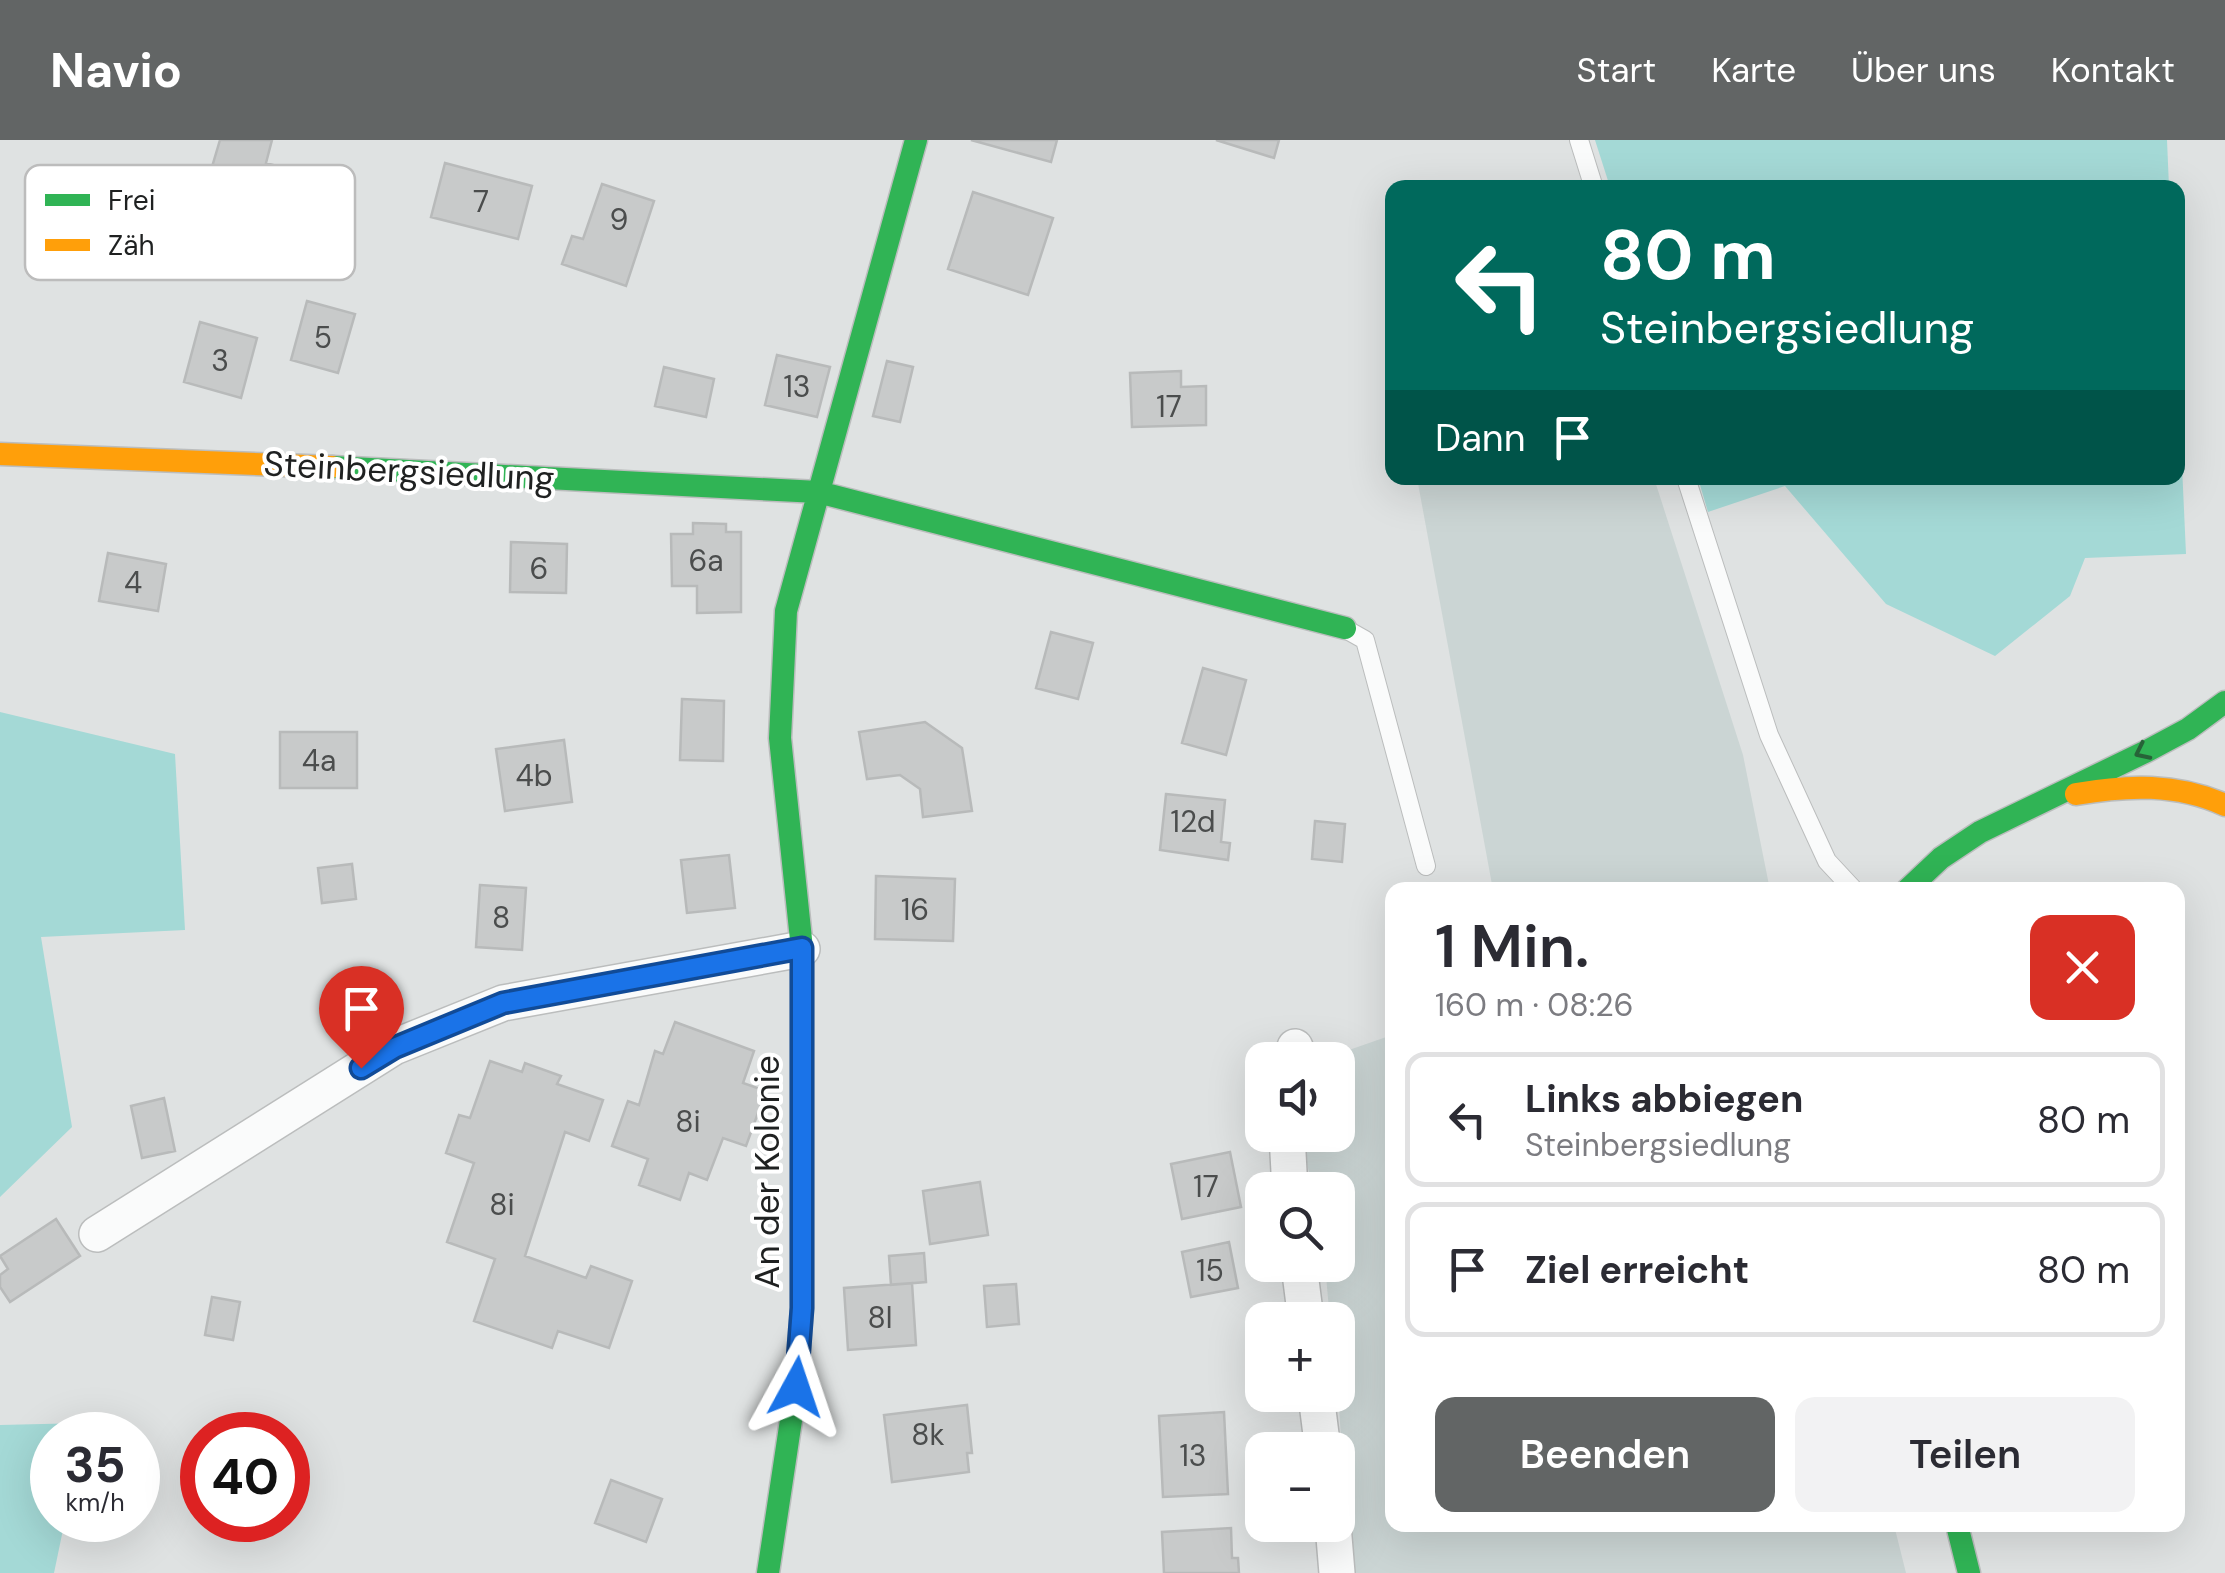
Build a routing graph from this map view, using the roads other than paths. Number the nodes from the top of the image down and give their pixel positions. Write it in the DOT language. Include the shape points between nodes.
graph roads {
  1 [pos="916,140"];
  2 [pos="1579,140"];
  3 [pos="1592,180"];
  4 [pos="0,454"];
  5 [pos="1688,485"];
  6 [pos="818,492"];
  7 [pos="1344,628"];
  8 [pos="2225,702"];
  9 [pos="2032,804"];
  10 [pos="2225,805"];
  11 [pos="1426,866"];
  12 [pos="1847,882"];
  13 [pos="1914,882"];
  14 [pos="802,948"];
  15 [pos="97,1234"];
  16 [pos="1959,1532"];
  17 [pos="1334,1542"];
  18 [pos="768,1573"];
  19 [pos="1337,1573"];
  20 [pos="1969,1573"];
  1 -- 6 [label="street"];
  2 -- 3 [label="lane"];
  4 -- 6 [label="street, Steinbergsiedlung"];
  5 -- 12 [label="lane" via="1768,735 1828,861"];
  6 -- 7 [label="street, Steinbergsiedlung"];
  6 -- 14 [label="street" via="786,611 780,738"];
  7 -- 11 [label="lane" via="1365,640"];
  8 -- 9 [label="street, one-way" via="2170,738"];
  9 -- 10 [label="street" via="2165,788"];
  9 -- 13 [label="street" via="1968,838"];
  14 -- 15 [label="street" via="485,1010 394,1048"];
  14 -- 18 [label="street, An der Kolonie" via="802,1308"];
  16 -- 20 [label="street"];
  17 -- 19 [label="street"];
}
